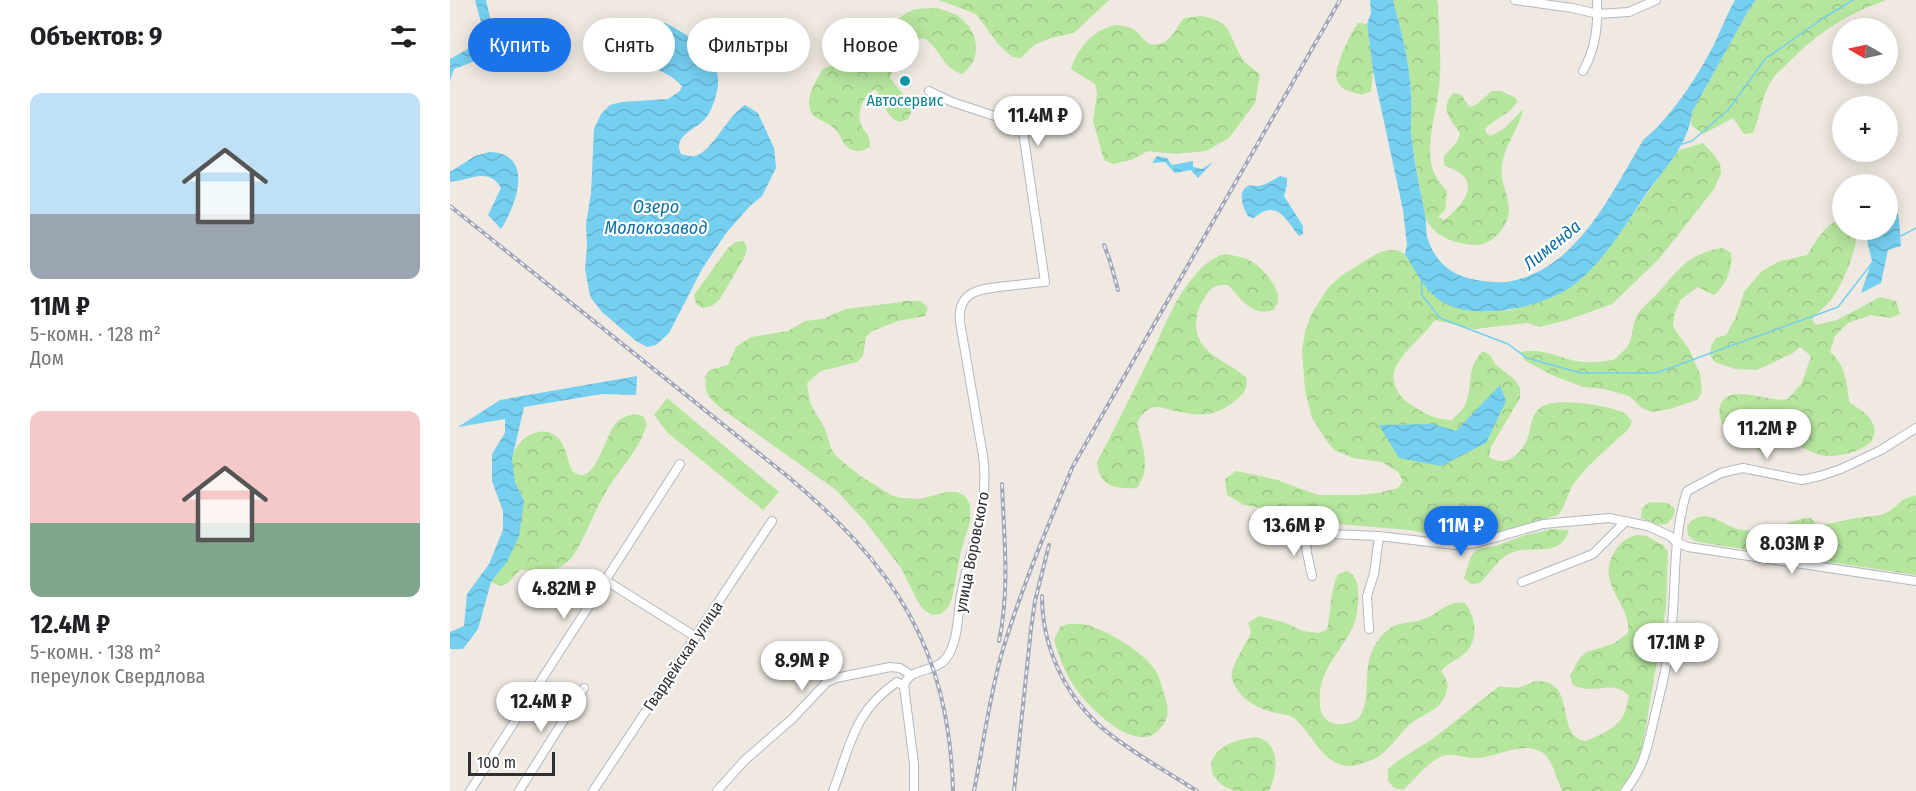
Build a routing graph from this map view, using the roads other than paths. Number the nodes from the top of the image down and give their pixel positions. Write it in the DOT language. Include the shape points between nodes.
graph roads {
  1 [pos="1515,0"];
  2 [pos="1597,0"];
  3 [pos="1656,0"];
  4 [pos="1598,14"];
  5 [pos="1583,70"];
  6 [pos="929,91"];
  7 [pos="1916,428"];
  8 [pos="680,464"];
  9 [pos="1254,520"];
  10 [pos="772,521"];
  11 [pos="1626,521"];
  12 [pos="1305,533"];
  13 [pos="1379,536"];
  14 [pos="1676,542"];
  15 [pos="1312,576"];
  16 [pos="605,580"];
  17 [pos="1916,581"];
  18 [pos="1522,582"];
  19 [pos="1369,629"];
  20 [pos="696,637"];
  21 [pos="911,675"];
  22 [pos="904,686"];
  23 [pos="584,688"];
  24 [pos="470,791"];
  25 [pos="519,791"];
  26 [pos="593,791"];
  27 [pos="717,791"];
  28 [pos="834,791"];
  29 [pos="914,791"];
  30 [pos="1625,791"];
  1 -- 4 [label="street"];
  2 -- 4 [label="street"];
  3 -- 4 [label="street" via="1629,12"];
  4 -- 5 [label="street" via="1596,38"];
  6 -- 21 [label="street, улица Воровского" via="1020,126 1045,282 978,291 960,306 986,474 982,517 950,652 934,668"];
  7 -- 14 [label="street" via="1881,450 1820,476 1802,480 1743,468 1706,480 1687,491"];
  8 -- 16 [label="street"];
  9 -- 12 [label="street"];
  10 -- 20 [label="street, Гвардейская улица"];
  11 -- 13 [label="street" via="1609,518 1543,524 1473,544"];
  11 -- 14 [label="street" via="1648,526"];
  11 -- 18 [label="street" via="1593,555"];
  12 -- 13 [label="street"];
  12 -- 15 [label="street"];
  13 -- 19 [label="street" via="1367,596"];
  14 -- 17 [label="street" via="1688,547"];
  14 -- 30 [label="street" via="1672,626 1659,699 1645,757"];
  16 -- 20 [label="street"];
  16 -- 24 [label="street"];
  20 -- 26 [label="street, Гвардейская улица"];
  21 -- 22 [label="street"];
  21 -- 27 [label="street" via="890,667 826,682"];
  22 -- 28 [label="street" via="897,682 872,702 850,740"];
  22 -- 29 [label="street"];
  23 -- 25 [label="street"];
}
